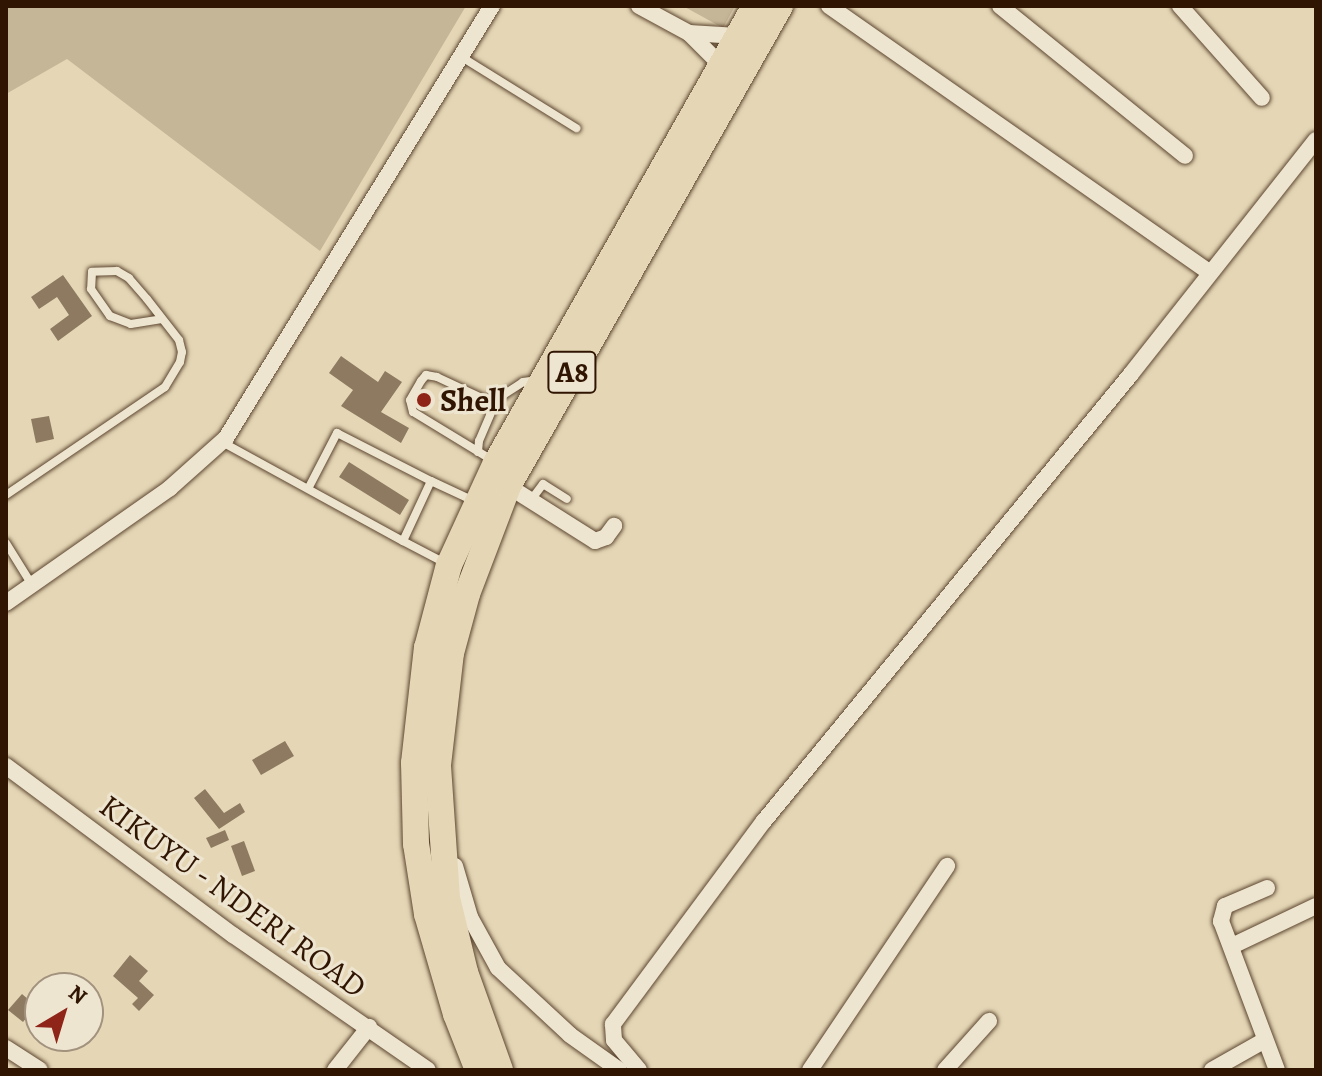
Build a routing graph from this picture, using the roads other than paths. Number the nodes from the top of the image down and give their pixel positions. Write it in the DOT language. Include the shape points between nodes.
graph roads {
  1 [pos="492,6"];
  2 [pos="639,6"];
  3 [pos="755,6"];
  4 [pos="780,6"];
  5 [pos="829,6"];
  6 [pos="1000,6"];
  7 [pos="1180,6"];
  8 [pos="689,33"];
  9 [pos="738,36"];
  10 [pos="459,56"];
  11 [pos="721,65"];
  12 [pos="1262,98"];
  13 [pos="576,128"];
  14 [pos="1316,140"];
  15 [pos="1185,156"];
  16 [pos="1209,272"];
  17 [pos="162,319"];
  18 [pos="540,380"];
  19 [pos="497,399"];
  20 [pos="222,442"];
  21 [pos="494,467"];
  22 [pos="431,481"];
  23 [pos="309,487"];
  24 [pos="6,495"];
  25 [pos="567,499"];
  26 [pos="530,501"];
  27 [pos="477,503"];
  28 [pos="614,526"];
  29 [pos="403,541"];
  30 [pos="6,543"];
  31 [pos="449,565"];
  32 [pos="32,585"];
  33 [pos="6,603"];
  34 [pos="438,765"];
  35 [pos="6,766"];
  36 [pos="947,866"];
  37 [pos="1267,888"];
  38 [pos="1316,906"];
  39 [pos="1232,946"];
  40 [pos="989,1021"];
  41 [pos="369,1027"];
  42 [pos="1265,1040"];
  43 [pos="6,1048"];
  44 [pos="40,1070"];
  45 [pos="335,1070"];
  46 [pos="428,1070"];
  47 [pos="478,1070"];
  48 [pos="500,1070"];
  49 [pos="619,1070"];
  50 [pos="639,1070"];
  51 [pos="810,1070"];
  52 [pos="945,1070"];
  53 [pos="1212,1070"];
  54 [pos="1277,1070"];
  1 -- 10 [label="street"];
  2 -- 8 [label="street"];
  3 -- 9 [label="highway, A8"];
  4 -- 21 [label="highway, A8"];
  5 -- 16 [label="street"];
  6 -- 15 [label="street"];
  7 -- 12 [label="street"];
  8 -- 9 [label="street"];
  8 -- 11 [label="street"];
  9 -- 11 [label="highway, A8"];
  10 -- 13 [label="lane"];
  10 -- 20 [label="street" via="247,410"];
  11 -- 18 [label="highway, A8"];
  14 -- 16 [label="street"];
  16 -- 50 [label="street" via="764,821 613,1024 614,1040"];
  17 -- 17 [label="lane" via="124,273 92,272 91,289 110,316 131,324"];
  17 -- 24 [label="lane" via="182,352 165,387"];
  18 -- 19 [label="lane" via="523,382"];
  18 -- 21 [label="highway, A8"];
  19 -- 21 [label="lane" via="479,441"];
  19 -- 21 [label="lane" via="484,399 426,375 409,406"];
  20 -- 23 [label="lane"];
  20 -- 32 [label="street" via="170,488"];
  21 -- 26 [label="street"];
  21 -- 27 [label="highway, A8"];
  21 -- 34 [label="highway, A8" via="451,653"];
  22 -- 23 [label="lane" via="337,433"];
  22 -- 27 [label="lane"];
  22 -- 29 [label="lane"];
  23 -- 29 [label="lane"];
  25 -- 26 [label="lane" via="543,484"];
  26 -- 28 [label="street" via="595,541"];
  27 -- 31 [label="highway, A8"];
  29 -- 31 [label="lane"];
  30 -- 32 [label="lane"];
  31 -- 47 [label="highway, A8" via="420,697 414,763 416,844 427,914"];
  32 -- 33 [label="street"];
  34 -- 48 [label="highway, A8" via="447,898 465,972"];
  34 -- 49 [label="street" via="461,891 487,952 513,986"];
  35 -- 41 [label="street, KIKUYU - NDERI ROAD" via="233,935"];
  36 -- 51 [label="street"];
  37 -- 39 [label="street" via="1225,906 1221,921"];
  38 -- 39 [label="street"];
  39 -- 42 [label="street"];
  40 -- 52 [label="street"];
  41 -- 45 [label="street"];
  41 -- 46 [label="street, KIKUYU - NDERI ROAD"];
  42 -- 53 [label="street"];
  42 -- 54 [label="street"];
  43 -- 44 [label="street"];
}
